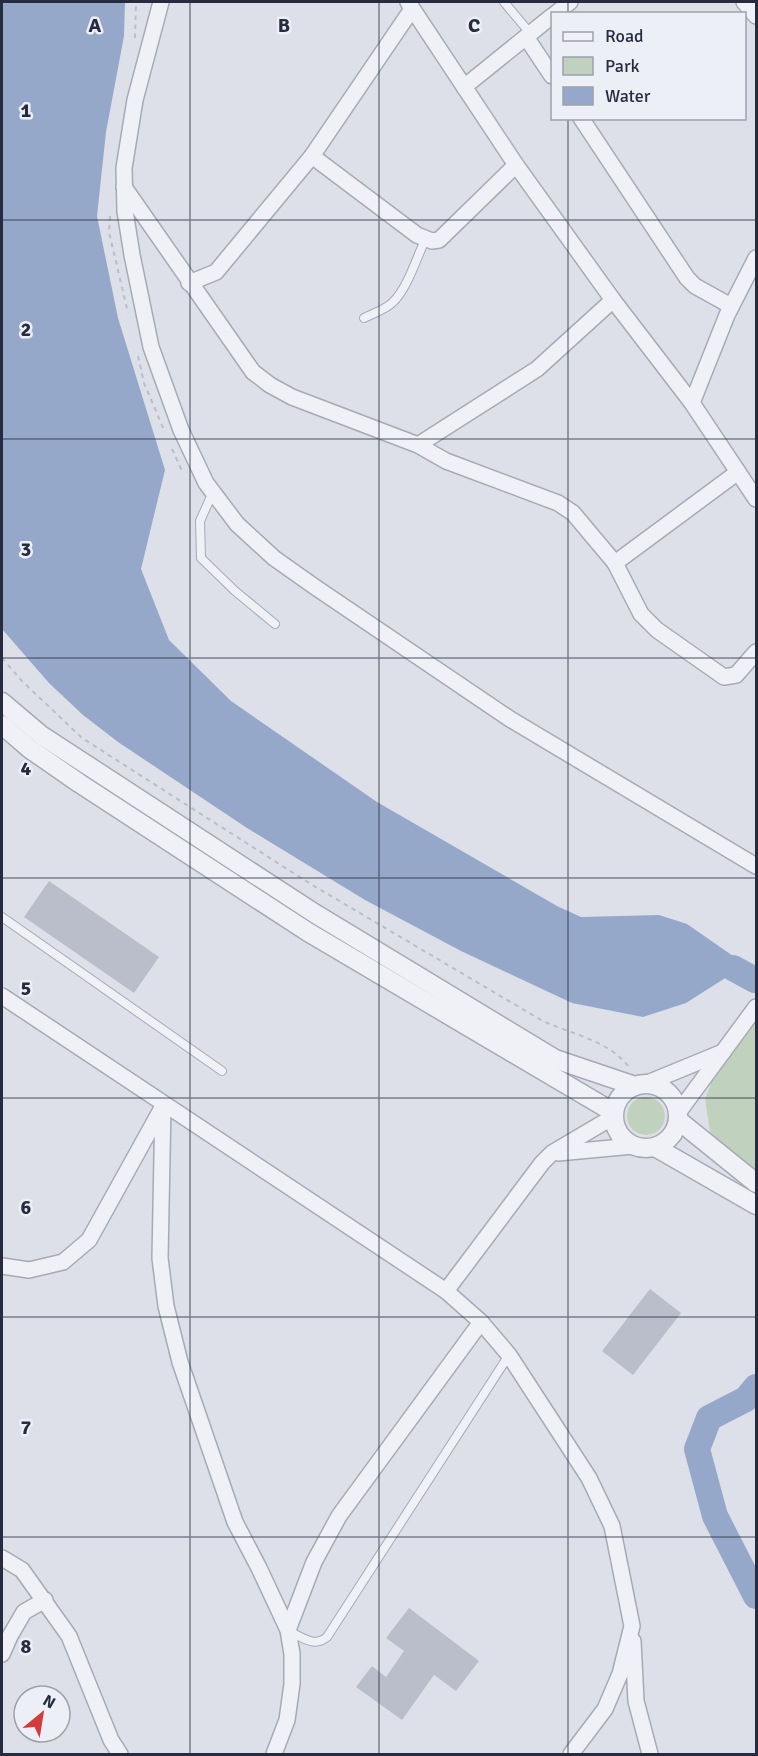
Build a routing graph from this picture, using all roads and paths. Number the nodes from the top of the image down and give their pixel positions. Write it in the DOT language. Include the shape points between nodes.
graph roads {
  1 [pos="161,2"];
  2 [pos="504,2"];
  3 [pos="570,2"];
  4 [pos="744,2"];
  5 [pos="410,5"];
  6 [pos="558,12"];
  7 [pos="756,16"];
  8 [pos="551,17"];
  9 [pos="528,35"];
  10 [pos="551,74"];
  11 [pos="464,87"];
  12 [pos="582,120"];
  13 [pos="312,156"];
  14 [pos="516,165"];
  15 [pos="124,187"];
  16 [pos="425,240"];
  17 [pos="756,258"];
  18 [pos="189,283"];
  19 [pos="613,300"];
  20 [pos="731,306"];
  21 [pos="364,318"];
  22 [pos="692,403"];
  23 [pos="418,445"];
  24 [pos="738,472"];
  25 [pos="213,492"];
  26 [pos="756,499"];
  27 [pos="615,563"];
  28 [pos="275,624"];
  29 [pos="756,652"];
  30 [pos="2,658"];
  31 [pos="2,702"];
  32 [pos="2,725"];
  33 [pos="756,867"];
  34 [pos="2,917"];
  35 [pos="2,996"];
  36 [pos="756,1007"];
  37 [pos="723,1052"];
  38 [pos="222,1071"];
  39 [pos="640,1085"];
  40 [pos="163,1105"];
  41 [pos="613,1115"];
  42 [pos="678,1116"];
  43 [pos="633,1146"];
  44 [pos="655,1148"];
  45 [pos="552,1153"];
  46 [pos="756,1183"];
  47 [pos="756,1205"];
  48 [pos="2,1266"];
  49 [pos="446,1291"];
  50 [pos="481,1322"];
  51 [pos="509,1355"];
  52 [pos="2,1558"];
  53 [pos="45,1600"];
  54 [pos="632,1626"];
  55 [pos="288,1630"];
  56 [pos="2,1654"];
  57 [pos="120,1755"];
  58 [pos="274,1755"];
  59 [pos="571,1755"];
  60 [pos="650,1755"];
  1 -- 15 [label="street" via="135,100"];
  2 -- 9 [label="lane"];
  3 -- 6 [label="street"];
  4 -- 7 [label="street"];
  5 -- 11 [label="street"];
  5 -- 13 [label="street"];
  8 -- 9 [label="street"];
  9 -- 10 [label="street"];
  9 -- 11 [label="street"];
  11 -- 14 [label="street"];
  12 -- 20 [label="street" via="687,278"];
  13 -- 16 [label="street"];
  13 -- 18 [label="street" via="216,272"];
  14 -- 16 [label="street" via="439,240"];
  14 -- 19 [label="street"];
  15 -- 18 [label="street"];
  15 -- 25 [label="street" via="132,255 151,347 181,430"];
  16 -- 21 [label="lane" via="394,302"];
  17 -- 20 [label="street"];
  18 -- 23 [label="street" via="253,372 270,385"];
  19 -- 22 [label="street"];
  19 -- 23 [label="street" via="537,369"];
  20 -- 22 [label="street"];
  22 -- 24 [label="street"];
  23 -- 27 [label="street" via="446,461 558,503 573,513"];
  24 -- 26 [label="street"];
  24 -- 27 [label="street"];
  25 -- 28 [label="lane" via="200,521 201,558"];
  25 -- 33 [label="street" via="237,524 274,558 315,587 510,719"];
  27 -- 29 [label="street" via="640,614 724,677 736,675"];
  30 -- 39 [label="path" via="82,738 309,883 531,1014 618,1054"];
  31 -- 39 [label="street" via="41,735 324,920 555,1059"];
  32 -- 41 [label="street" via="79,783 308,932"];
  34 -- 38 [label="lane"];
  35 -- 40 [label="street"];
  36 -- 37 [label="street"];
  37 -- 39 [label="street"];
  37 -- 42 [label="street"];
  39 -- 41 [label="street" via="620,1096"];
  39 -- 42 [label="street" via="654,1085 670,1095"];
  40 -- 48 [label="street" via="89,1240 63,1262 28,1270"];
  40 -- 49 [label="street"];
  40 -- 55 [label="street" via="160,1258 166,1306 180,1362 235,1522"];
  41 -- 43 [label="street" via="619,1135"];
  41 -- 45 [label="street"];
  42 -- 44 [label="street" via="669,1139"];
  42 -- 46 [label="street"];
  43 -- 44 [label="street"];
  43 -- 45 [label="street"];
  44 -- 47 [label="street"];
  45 -- 49 [label="street"];
  49 -- 50 [label="street"];
  50 -- 51 [label="street"];
  50 -- 55 [label="street" via="339,1516 314,1562"];
  51 -- 54 [label="street" via="589,1478 612,1526"];
  51 -- 55 [label="lane" via="327,1637 315,1643"];
  52 -- 53 [label="street" via="22,1570"];
  53 -- 56 [label="street" via="24,1612"];
  53 -- 57 [label="street" via="69,1636"];
  54 -- 59 [label="street" via="620,1674 605,1709"];
  54 -- 60 [label="street" via="636,1701"];
  55 -- 58 [label="street" via="292,1684 287,1720"];
}
